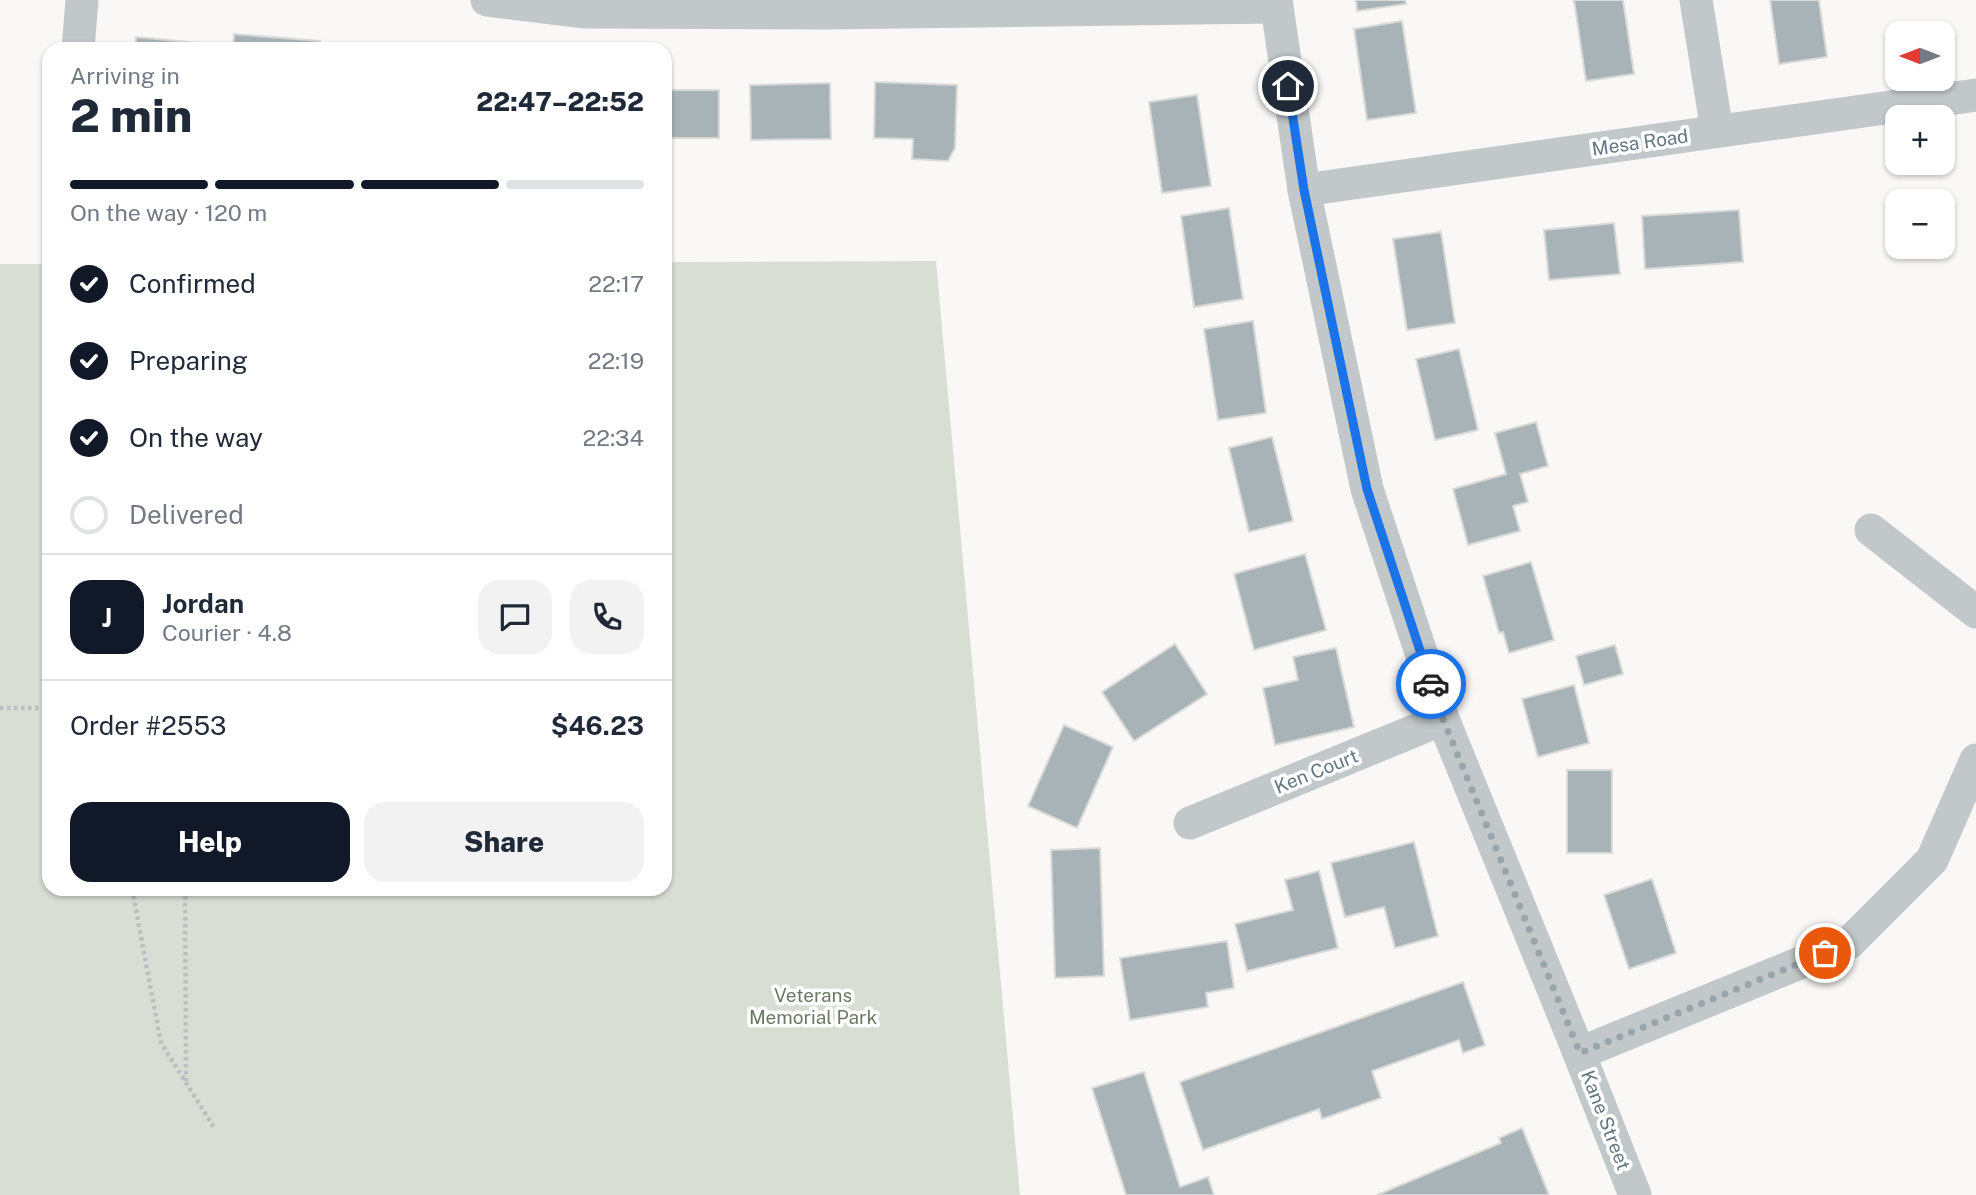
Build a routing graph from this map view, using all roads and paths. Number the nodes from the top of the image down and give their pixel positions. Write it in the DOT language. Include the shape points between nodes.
graph roads {
  1 [pos="82,0"];
  2 [pos="487,0"];
  3 [pos="1696,0"];
  4 [pos="1276,4"];
  5 [pos="827,6"];
  6 [pos="79,42"];
  7 [pos="1976,95"];
  8 [pos="1717,131"];
  9 [pos="1304,190"];
  10 [pos="1871,530"];
  11 [pos="1976,612"];
  12 [pos="0,708"];
  13 [pos="42,708"];
  14 [pos="1443,719"];
  15 [pos="1976,760"];
  16 [pos="1190,823"];
  17 [pos="133,896"];
  18 [pos="185,896"];
  19 [pos="1580,1053"];
  20 [pos="186,1084"];
  21 [pos="215,1129"];
  22 [pos="1636,1195"];
  1 -- 6 [label="street"];
  2 -- 5 [label="street" via="585,12"];
  3 -- 8 [label="street"];
  4 -- 5 [label="street"];
  4 -- 9 [label="street, Kane Street"];
  7 -- 8 [label="street, Mesa Road"];
  8 -- 9 [label="street, Mesa Road"];
  9 -- 14 [label="street, Kane Street" via="1367,489"];
  10 -- 11 [label="street"];
  12 -- 13 [label="path"];
  14 -- 16 [label="street, Ken Court"];
  14 -- 19 [label="street, Kane Street"];
  15 -- 19 [label="street" via="1932,860 1849,943"];
  17 -- 20 [label="path" via="161,1043"];
  18 -- 20 [label="path"];
  19 -- 22 [label="street, Kane Street"];
  20 -- 21 [label="path"];
}
